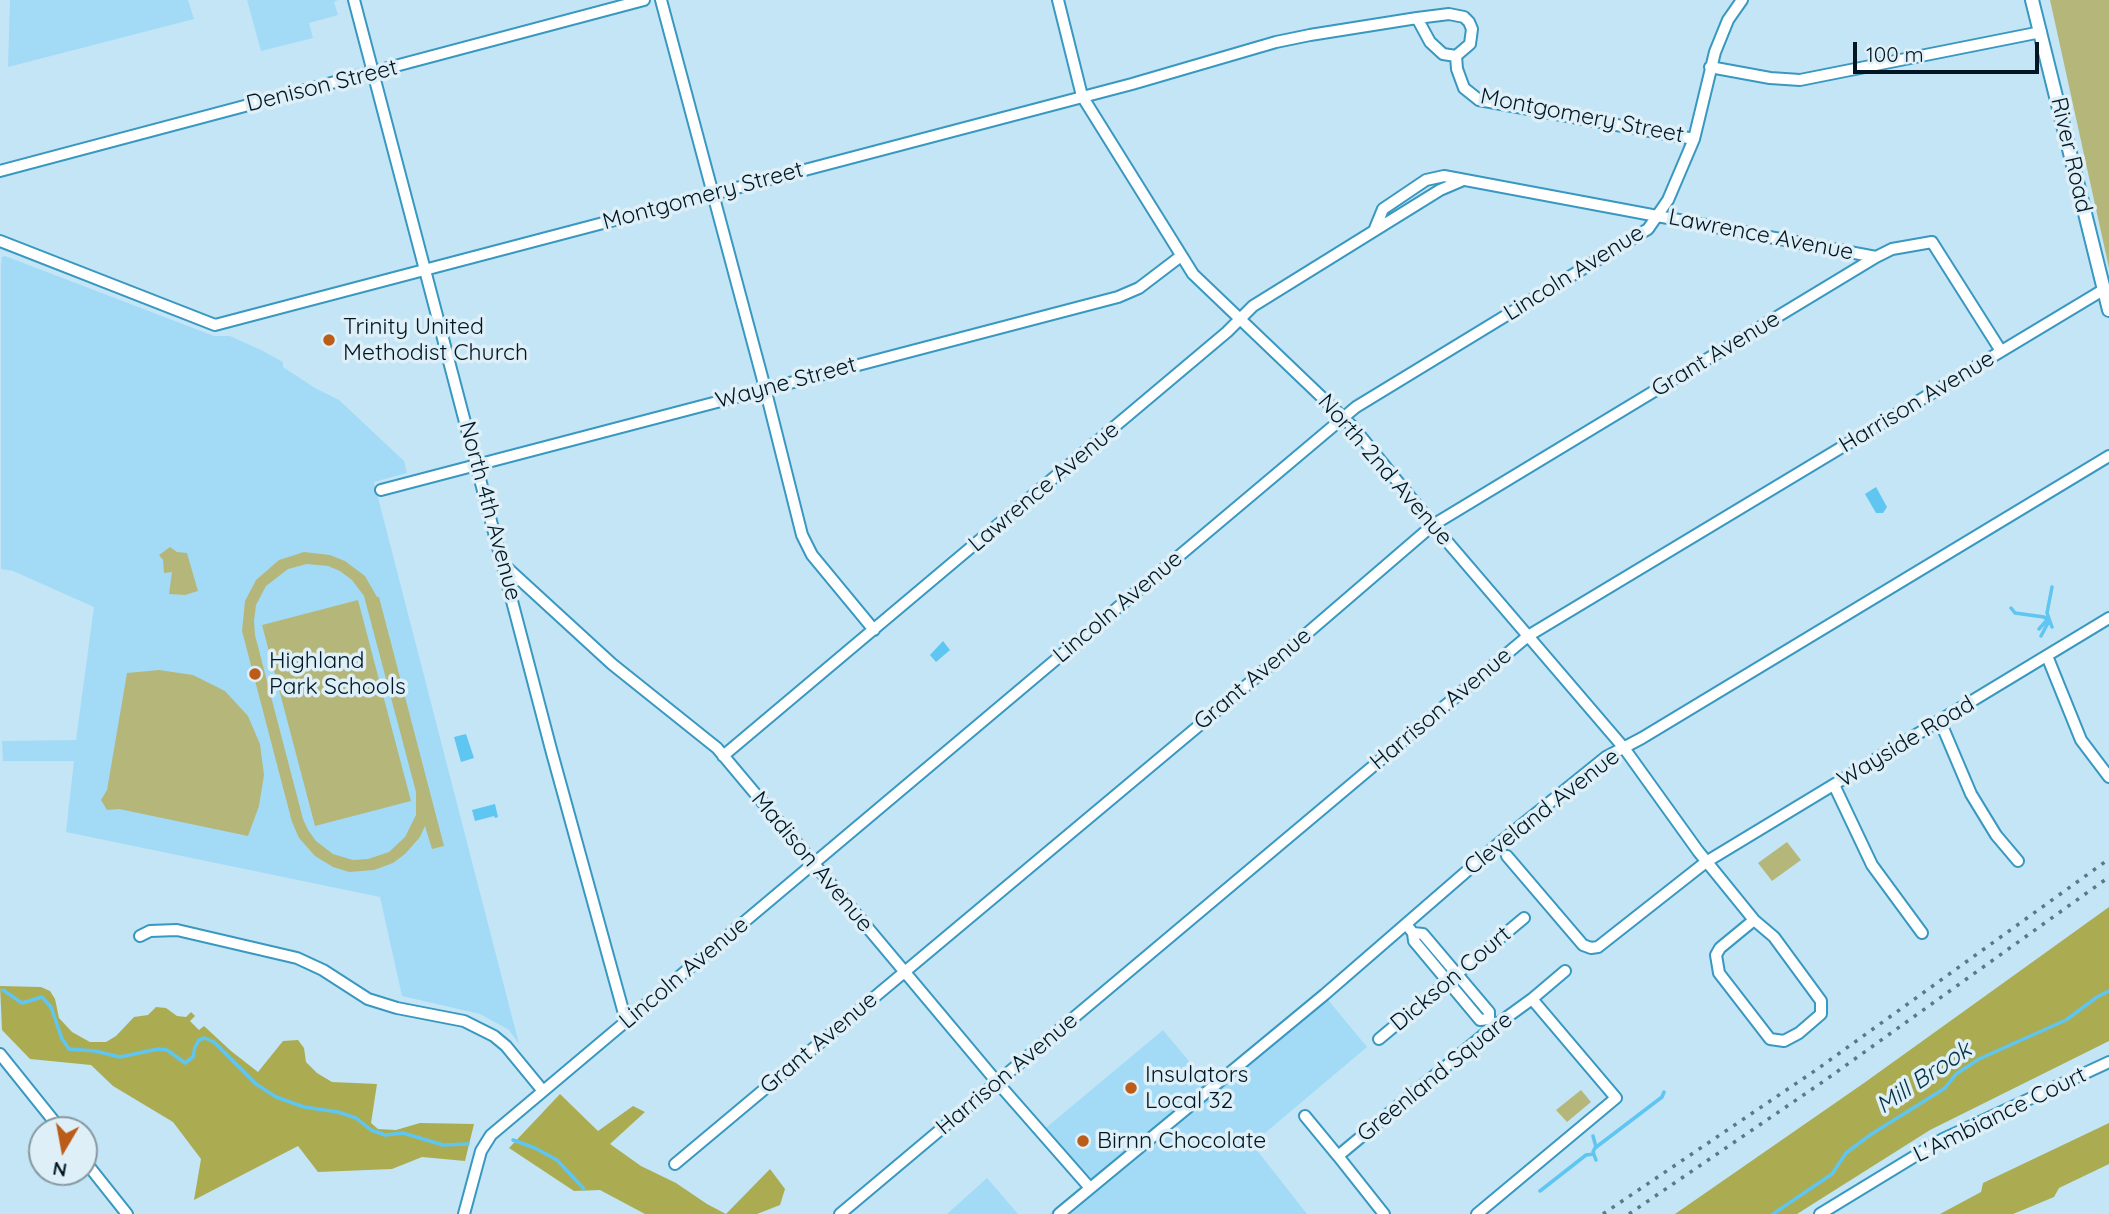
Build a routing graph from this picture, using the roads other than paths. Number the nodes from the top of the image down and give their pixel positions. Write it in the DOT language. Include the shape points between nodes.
graph roads {
  1 [pos="354,0"];
  2 [pos="644,0"];
  3 [pos="662,0"];
  4 [pos="1058,0"];
  5 [pos="1742,0"];
  6 [pos="2032,0"];
  7 [pos="1417,18"];
  8 [pos="2041,32"];
  9 [pos="1456,55"];
  10 [pos="1710,67"];
  11 [pos="373,73"];
  12 [pos="1082,96"];
  13 [pos="1694,139"];
  14 [pos="0,171"];
  15 [pos="712,193"];
  16 [pos="1658,215"];
  17 [pos="0,241"];
  18 [pos="1181,256"];
  19 [pos="1877,257"];
  20 [pos="426,270"];
  21 [pos="2104,290"];
  22 [pos="2109,310"];
  23 [pos="1241,318"];
  24 [pos="2001,351"];
  25 [pos="765,388"];
  26 [pos="1344,418"];
  27 [pos="2109,456"];
  28 [pos="478,466"];
  29 [pos="381,490"];
  30 [pos="1433,525"];
  31 [pos="504,565"];
  32 [pos="2107,620"];
  33 [pos="874,630"];
  34 [pos="1528,636"];
  35 [pos="2047,656"];
  36 [pos="1940,722"];
  37 [pos="1624,748"];
  38 [pos="723,756"];
  39 [pos="2109,777"];
  40 [pos="1834,785"];
  41 [pos="1507,856"];
  42 [pos="2018,861"];
  43 [pos="1706,862"];
  44 [pos="814,865"];
  45 [pos="1524,918"];
  46 [pos="1754,920"];
  47 [pos="1410,928"];
  48 [pos="1922,933"];
  49 [pos="140,936"];
  50 [pos="1565,971"];
  51 [pos="904,972"];
  52 [pos="1457,973"];
  53 [pos="1447,981"];
  54 [pos="1532,999"];
  55 [pos="626,1021"];
  56 [pos="1492,1022"];
  57 [pos="1379,1040"];
  58 [pos="0,1054"];
  59 [pos="2109,1062"];
  60 [pos="997,1082"];
  61 [pos="543,1091"];
  62 [pos="50,1116"];
  63 [pos="1305,1116"];
  64 [pos="1338,1156"];
  65 [pos="675,1164"];
  66 [pos="98,1178"];
  67 [pos="1090,1188"];
  68 [pos="127,1214"];
  69 [pos="464,1214"];
  70 [pos="840,1214"];
  71 [pos="1059,1214"];
  72 [pos="1384,1214"];
  73 [pos="1477,1214"];
  74 [pos="1820,1214"];
  1 -- 11 [label="street, North 4th Avenue"];
  2 -- 11 [label="street, Denison Street"];
  3 -- 15 [label="street"];
  4 -- 12 [label="street, North 2nd Avenue"];
  5 -- 10 [label="street, Lincoln Avenue" via="1725,27"];
  6 -- 8 [label="street, River Road"];
  7 -- 9 [label="street" via="1437,50"];
  7 -- 9 [label="street, Montgomery Street" via="1464,17 1472,37"];
  7 -- 12 [label="street, Montgomery Street" via="1276,42"];
  8 -- 10 [label="street" via="1800,80"];
  8 -- 21 [label="street, River Road"];
  9 -- 13 [label="street, Montgomery Street" via="1464,88 1479,100"];
  10 -- 13 [label="street, Lincoln Avenue"];
  11 -- 14 [label="street, Denison Street"];
  11 -- 20 [label="street, North 4th Avenue"];
  12 -- 15 [label="street, Montgomery Street"];
  12 -- 18 [label="street, North 2nd Avenue"];
  13 -- 16 [label="street, Lincoln Avenue"];
  15 -- 20 [label="street, Montgomery Street"];
  15 -- 25 [label="street"];
  16 -- 19 [label="street, Lawrence Avenue"];
  16 -- 23 [label="street, Lawrence Avenue" via="1491,183 1444,176 1426,180 1383,209 1374,231"];
  16 -- 26 [label="street, Lincoln Avenue" via="1648,229"];
  17 -- 20 [label="street, Montgomery Street" via="215,325"];
  18 -- 23 [label="street, North 2nd Avenue" via="1193,274"];
  18 -- 25 [label="street, Wayne Street" via="1139,288 1118,297"];
  19 -- 24 [label="street, Lawrence Avenue" via="1892,249 1932,242"];
  19 -- 30 [label="street, Grant Avenue"];
  20 -- 28 [label="street, North 4th Avenue"];
  21 -- 22 [label="street, River Road"];
  21 -- 24 [label="street, Harrison Avenue"];
  23 -- 26 [label="street, North 2nd Avenue"];
  23 -- 33 [label="street, Lawrence Avenue"];
  24 -- 34 [label="street, Harrison Avenue"];
  25 -- 28 [label="street, Wayne Street"];
  25 -- 33 [label="street" via="802,535 812,555"];
  26 -- 30 [label="street, North 2nd Avenue"];
  26 -- 44 [label="street, Lincoln Avenue"];
  27 -- 37 [label="street, Cleveland Avenue"];
  28 -- 29 [label="street, Wayne Street"];
  28 -- 31 [label="street, North 4th Avenue"];
  30 -- 34 [label="street, North 2nd Avenue"];
  30 -- 51 [label="street, Grant Avenue"];
  31 -- 38 [label="street, Madison Avenue" via="612,664"];
  31 -- 55 [label="street, North 4th Avenue"];
  32 -- 35 [label="street, Wayside Road"];
  33 -- 38 [label="street, Lawrence Avenue"];
  34 -- 37 [label="street, North 2nd Avenue"];
  34 -- 60 [label="street, Harrison Avenue"];
  35 -- 36 [label="street, Wayside Road"];
  35 -- 39 [label="street" via="2081,740"];
  36 -- 40 [label="street, Wayside Road"];
  36 -- 42 [label="street" via="1971,794"];
  37 -- 43 [label="street, North 2nd Avenue"];
  37 -- 47 [label="street, Cleveland Avenue" via="1606,757 1497,845"];
  38 -- 44 [label="street, Madison Avenue"];
  40 -- 43 [label="street, Wayside Road"];
  40 -- 48 [label="street" via="1872,865"];
  41 -- 43 [label="street, Wayside Road" via="1591,948 1613,936"];
  43 -- 46 [label="street, North 2nd Avenue"];
  44 -- 51 [label="street, Madison Avenue"];
  44 -- 55 [label="street, Lincoln Avenue"];
  45 -- 52 [label="street, Dickson Court"];
  46 -- 46 [label="street, North 2nd Avenue" via="1720,948 1716,955 1719,973 1770,1039 1784,1041 1821,1014 1821,1001 1774,937"];
  47 -- 52 [label="street" via="1423,934"];
  47 -- 53 [label="street" via="1414,941"];
  47 -- 67 [label="street, Cleveland Avenue"];
  49 -- 61 [label="street" via="177,930 310,962 368,999 464,1021 506,1046"];
  50 -- 54 [label="street, Greenland Square"];
  51 -- 60 [label="street, Madison Avenue"];
  51 -- 65 [label="street, Grant Avenue"];
  52 -- 53 [label="street, Dickson Court"];
  52 -- 56 [label="street"];
  53 -- 56 [label="street" via="1480,1020"];
  53 -- 57 [label="street, Dickson Court"];
  54 -- 56 [label="street, Greenland Square"];
  54 -- 73 [label="street, Greenland Square" via="1616,1098"];
  55 -- 61 [label="street, Lincoln Avenue"];
  56 -- 64 [label="street, Greenland Square"];
  58 -- 62 [label="street"];
  59 -- 74 [label="street, L'Ambiance Court" via="1943,1139"];
  60 -- 67 [label="street, Madison Avenue"];
  60 -- 70 [label="street, Harrison Avenue"];
  61 -- 69 [label="street, Lincoln Avenue" via="491,1135 481,1151"];
  63 -- 64 [label="street, Greenland Square"];
  64 -- 72 [label="street, Greenland Square"];
  66 -- 68 [label="street"];
  67 -- 71 [label="street, Cleveland Avenue"];
}
